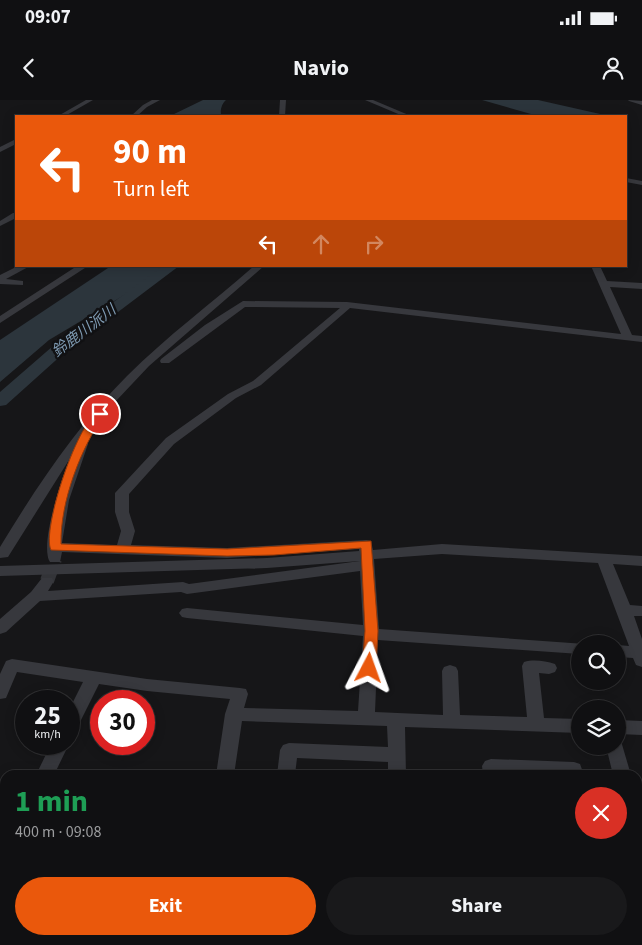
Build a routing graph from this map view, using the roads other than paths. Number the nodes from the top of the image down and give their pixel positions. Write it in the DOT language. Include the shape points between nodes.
graph roads {
  1 [pos="90,100"];
  2 [pos="157,100"];
  3 [pos="161,100"];
  4 [pos="283,100"];
  5 [pos="368,100"];
  6 [pos="631,100"];
  7 [pos="642,103"];
  8 [pos="153,112"];
  9 [pos="63,115"];
  10 [pos="135,115"];
  11 [pos="282,115"];
  12 [pos="406,115"];
  13 [pos="0,143"];
  14 [pos="14,143"];
  15 [pos="0,150"];
  16 [pos="627,180"];
  17 [pos="642,183"];
  18 [pos="15,216"];
  19 [pos="0,224"];
  20 [pos="24,267"];
  21 [pos="82,267"];
  22 [pos="259,267"];
  23 [pos="596,267"];
  24 [pos="0,279"];
  25 [pos="20,283"];
  26 [pos="605,284"];
  27 [pos="642,286"];
  28 [pos="346,306"];
  29 [pos="0,320"];
  30 [pos="637,340"];
  31 [pos="164,361"];
  32 [pos="89,428"];
  33 [pos="122,550"];
  34 [pos="3,554"];
  35 [pos="603,558"];
  36 [pos="368,560"];
  37 [pos="642,561"];
  38 [pos="2,571"];
  39 [pos="47,581"];
  40 [pos="36,596"];
  41 [pos="624,610"];
  42 [pos="642,611"];
  43 [pos="187,613"];
  44 [pos="0,628"];
  45 [pos="371,632"];
  46 [pos="571,647"];
  47 [pos="626,653"];
  48 [pos="640,657"];
  49 [pos="549,668"];
  50 [pos="450,671"];
  51 [pos="94,677"];
  52 [pos="0,693"];
  53 [pos="80,705"];
  54 [pos="234,714"];
  55 [pos="366,718"];
  56 [pos="396,720"];
  57 [pos="452,722"];
  58 [pos="536,724"];
  59 [pos="571,726"];
  60 [pos="626,727"];
  61 [pos="642,728"];
  62 [pos="55,755"];
  63 [pos="396,755"];
  64 [pos="617,755"];
  65 [pos="47,770"];
  66 [pos="226,770"];
  67 [pos="286,770"];
  68 [pos="396,770"];
  69 [pos="491,770"];
  70 [pos="574,770"];
  71 [pos="621,770"];
  1 -- 9 [label="street"];
  2 -- 10 [label="street"];
  3 -- 8 [label="street"];
  4 -- 11 [label="street"];
  5 -- 12 [label="street"];
  6 -- 7 [label="street"];
  13 -- 14 [label="street"];
  14 -- 15 [label="street"];
  16 -- 17 [label="street"];
  18 -- 19 [label="street"];
  20 -- 24 [label="street"];
  21 -- 29 [label="street"];
  22 -- 32 [label="street" via="154,356 111,399"];
  23 -- 26 [label="street"];
  24 -- 25 [label="street"];
  26 -- 27 [label="street"];
  26 -- 30 [label="street"];
  28 -- 30 [label="street"];
  28 -- 31 [label="street" via="243,304"];
  28 -- 33 [label="street" via="257,383 221,403 170,441 147,465 122,493 122,512 128,531"];
  32 -- 33 [label="street" via="62,493 55,553"];
  32 -- 34 [label="street" via="34,500"];
  33 -- 36 [label="street" via="255,552 366,544"];
  35 -- 36 [label="street" via="442,549"];
  35 -- 37 [label="street"];
  35 -- 41 [label="street"];
  36 -- 38 [label="street"];
  36 -- 40 [label="street" via="187,589 183,586"];
  36 -- 45 [label="street"];
  39 -- 40 [label="street"];
  40 -- 44 [label="street"];
  41 -- 42 [label="street"];
  41 -- 48 [label="street"];
  43 -- 45 [label="street"];
  45 -- 46 [label="street"];
  45 -- 55 [label="street"];
  47 -- 48 [label="street"];
  49 -- 58 [label="street" via="530,666"];
  50 -- 57 [label="street"];
  51 -- 52 [label="street" via="12,664"];
  51 -- 53 [label="street"];
  51 -- 54 [label="street" via="240,694"];
  54 -- 55 [label="street"];
  54 -- 66 [label="street"];
  55 -- 56 [label="street"];
  56 -- 57 [label="street"];
  56 -- 63 [label="street"];
  57 -- 58 [label="street"];
  58 -- 59 [label="street"];
  60 -- 61 [label="street"];
  62 -- 65 [label="street"];
  63 -- 67 [label="street" via="288,750"];
  63 -- 68 [label="street"];
  64 -- 71 [label="street"];
  69 -- 70 [label="street" via="491,766"];
}
